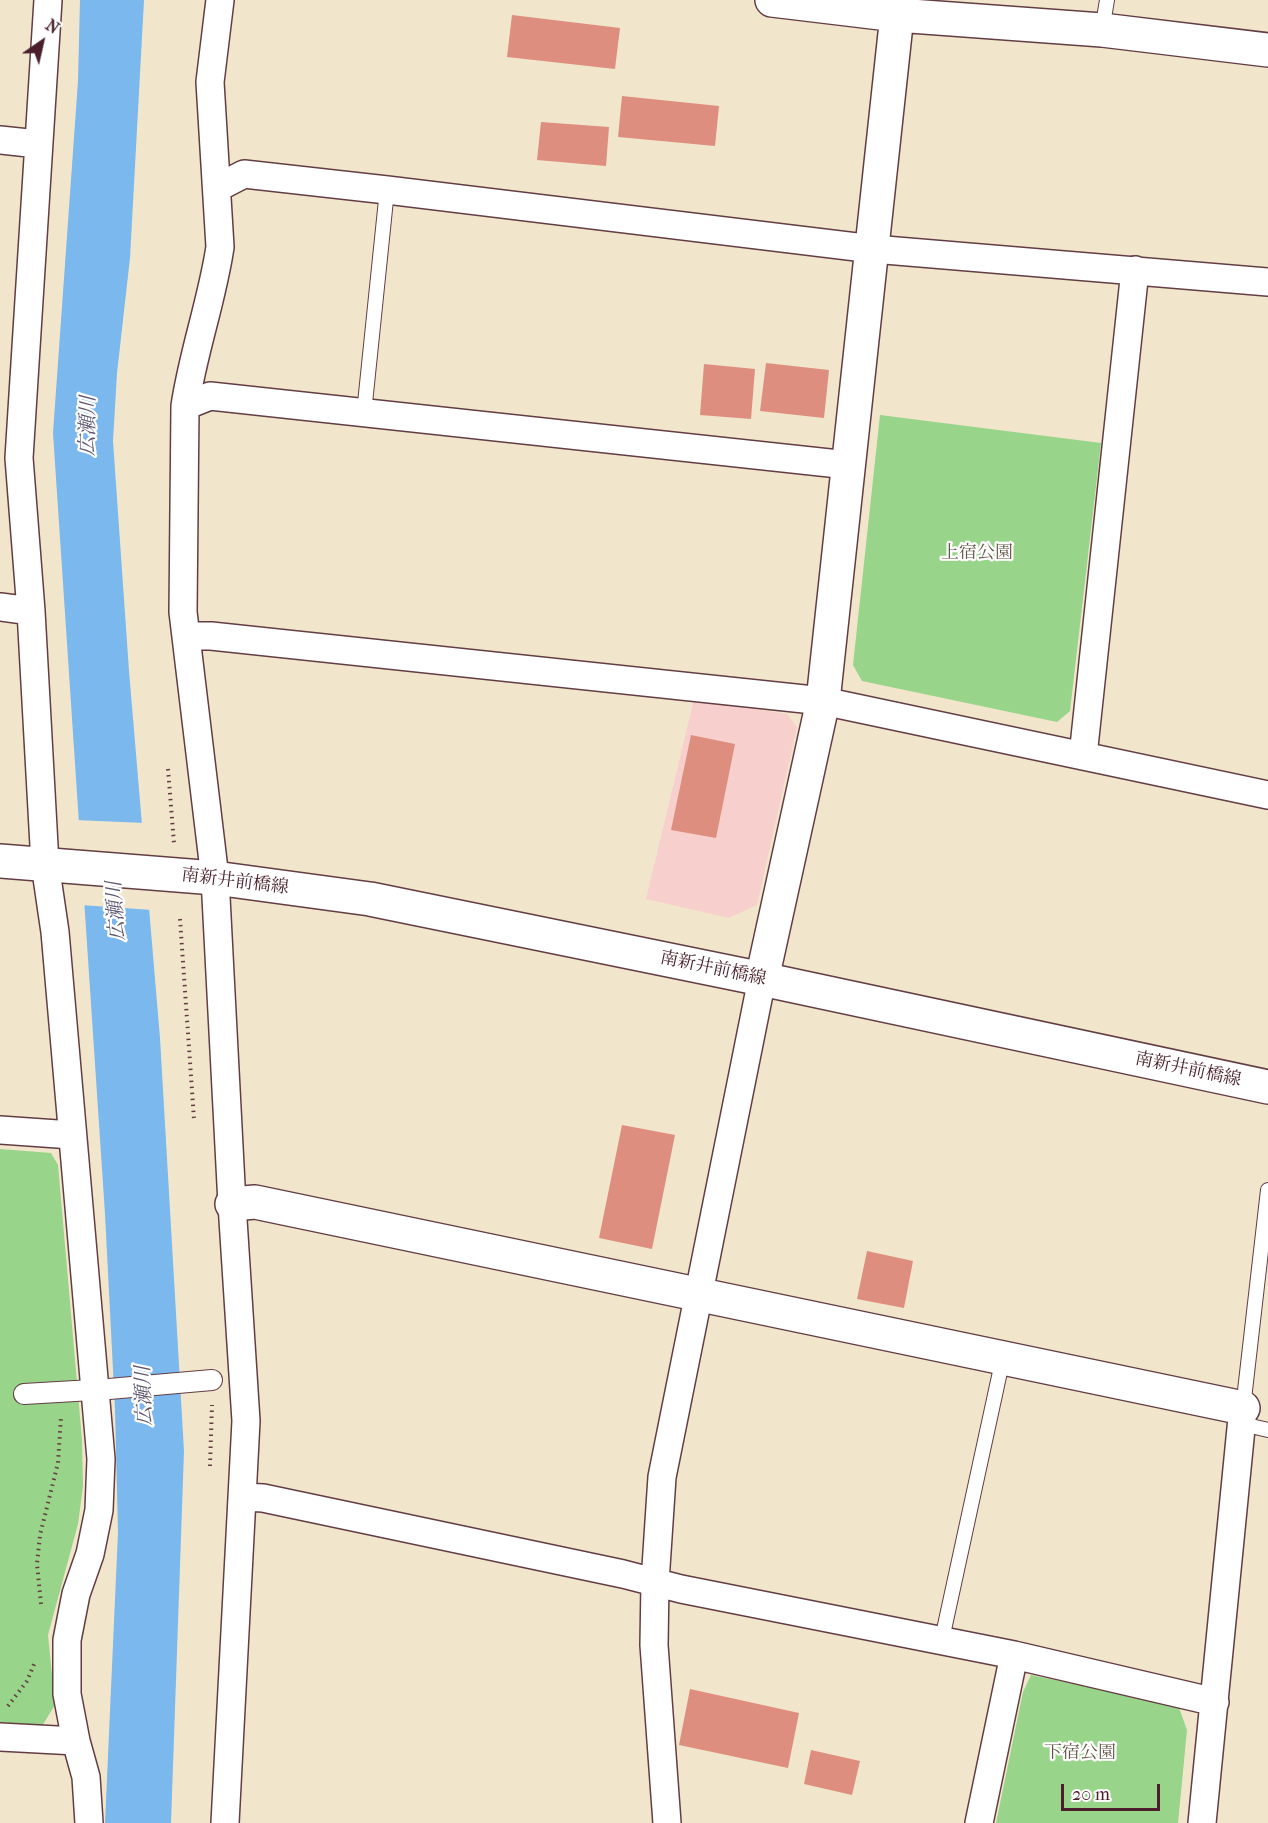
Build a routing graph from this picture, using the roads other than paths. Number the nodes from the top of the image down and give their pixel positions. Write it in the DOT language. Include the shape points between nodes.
graph roads {
  1 [pos="48,0"];
  2 [pos="220,0"];
  3 [pos="772,0"];
  4 [pos="897,15"];
  5 [pos="1104,15"];
  6 [pos="1268,50"];
  7 [pos="0,140"];
  8 [pos="38,144"];
  9 [pos="217,188"];
  10 [pos="387,190"];
  11 [pos="873,249"];
  12 [pos="1135,270"];
  13 [pos="1268,282"];
  14 [pos="10,403"];
  15 [pos="185,406"];
  16 [pos="364,413"];
  17 [pos="848,465"];
  18 [pos="0,608"];
  19 [pos="31,611"];
  20 [pos="186,636"];
  21 [pos="823,701"];
  22 [pos="1083,756"];
  23 [pos="1268,795"];
  24 [pos="0,861"];
  25 [pos="58,866"];
  26 [pos="215,879"];
  27 [pos="762,979"];
  28 [pos="1268,1087"];
  29 [pos="0,1130"];
  30 [pos="72,1135"];
  31 [pos="1268,1190"];
  32 [pos="232,1204"];
  33 [pos="699,1293"];
  34 [pos="1003,1358"];
  35 [pos="213,1380"];
  36 [pos="102,1389"];
  37 [pos="24,1394"];
  38 [pos="1251,1421"];
  39 [pos="243,1497"];
  40 [pos="655,1581"];
  41 [pos="942,1639"];
  42 [pos="1014,1655"];
  43 [pos="1215,1702"];
  44 [pos="0,1737"];
  45 [pos="76,1741"];
  46 [pos="88,1823"];
  47 [pos="225,1823"];
  48 [pos="667,1823"];
  49 [pos="979,1823"];
  50 [pos="1202,1823"];
  1 -- 8 [label="street"];
  2 -- 9 [label="street" via="210,82"];
  3 -- 4 [label="street"];
  4 -- 5 [label="street"];
  4 -- 11 [label="street"];
  5 -- 6 [label="street"];
  7 -- 8 [label="street"];
  8 -- 14 [label="street"];
  9 -- 10 [label="street" via="244,174"];
  9 -- 15 [label="street" via="220,247"];
  10 -- 11 [label="street"];
  10 -- 16 [label="lane"];
  11 -- 12 [label="street"];
  11 -- 17 [label="street"];
  12 -- 13 [label="street"];
  12 -- 22 [label="street"];
  14 -- 19 [label="street" via="19,458"];
  15 -- 16 [label="street" via="210,396"];
  15 -- 20 [label="street"];
  16 -- 17 [label="street"];
  17 -- 21 [label="street"];
  18 -- 19 [label="street"];
  19 -- 25 [label="street"];
  20 -- 21 [label="street"];
  20 -- 26 [label="street"];
  21 -- 22 [label="street"];
  21 -- 27 [label="street"];
  22 -- 23 [label="street"];
  24 -- 25 [label="street"];
  25 -- 26 [label="street, 南新井前橋線"];
  25 -- 30 [label="street" via="55,932"];
  26 -- 27 [label="street, 南新井前橋線" via="370,899"];
  26 -- 32 [label="street"];
  27 -- 28 [label="street, 南新井前橋線"];
  27 -- 33 [label="street"];
  29 -- 30 [label="street"];
  30 -- 36 [label="street"];
  31 -- 38 [label="lane"];
  32 -- 33 [label="street" via="255,1202"];
  32 -- 39 [label="street" via="246,1412"];
  33 -- 34 [label="street"];
  33 -- 40 [label="street" via="662,1477"];
  34 -- 38 [label="street"];
  34 -- 41 [label="lane"];
  35 -- 36 [label="street"];
  36 -- 37 [label="street"];
  36 -- 45 [label="street" via="99,1510 67,1640 67,1694"];
  38 -- 43 [label="street"];
  39 -- 40 [label="street" via="274,1500"];
  39 -- 47 [label="street"];
  40 -- 41 [label="street"];
  40 -- 48 [label="street" via="654,1645"];
  41 -- 42 [label="street"];
  42 -- 43 [label="street"];
  42 -- 49 [label="street"];
  43 -- 50 [label="street"];
  44 -- 45 [label="street"];
  45 -- 46 [label="street" via="86,1777"];
}
